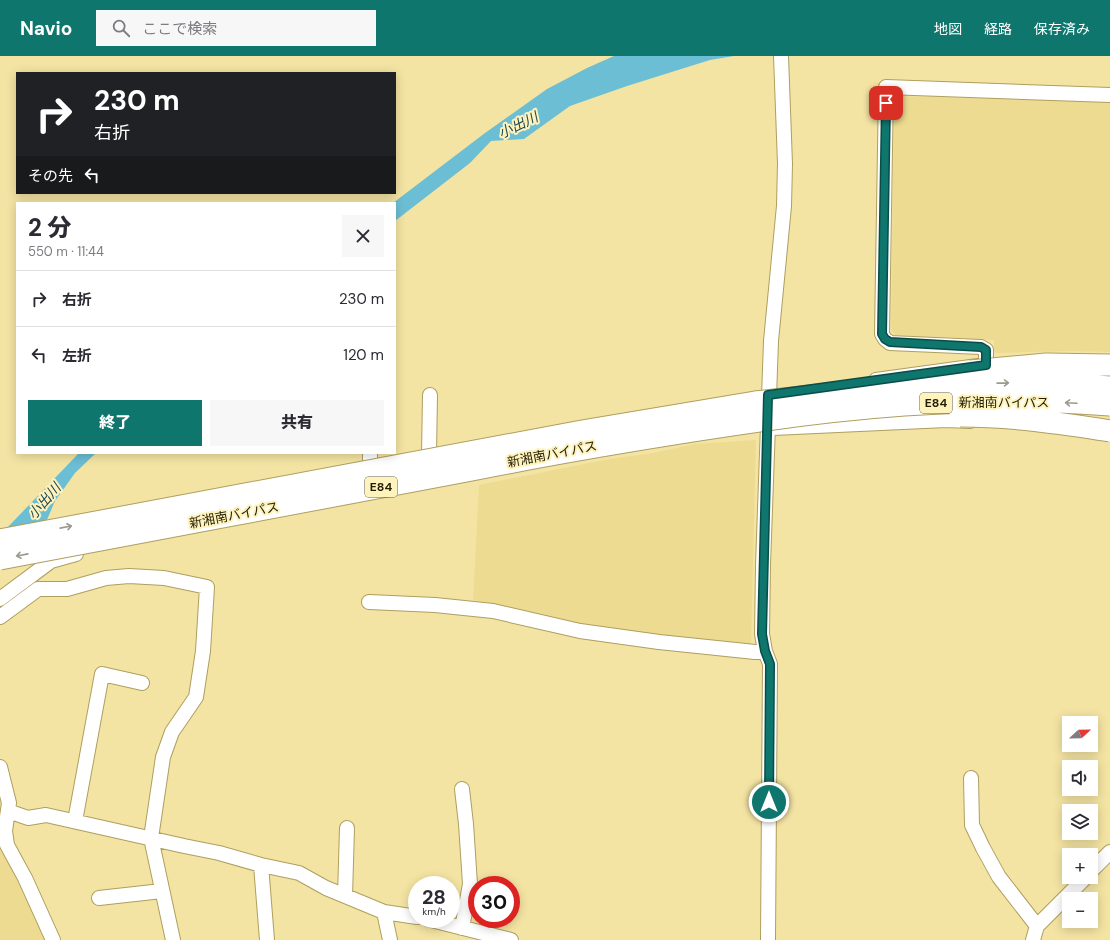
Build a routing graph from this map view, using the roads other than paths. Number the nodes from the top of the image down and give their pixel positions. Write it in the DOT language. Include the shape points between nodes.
graph roads {
  1 [pos="781,63"];
  2 [pos="1110,95"];
  3 [pos="1110,364"];
  4 [pos="986,365"];
  5 [pos="1110,388"];
  6 [pos="430,395"];
  7 [pos="1110,405"];
  8 [pos="763,411"];
  9 [pos="1110,427"];
  10 [pos="1110,431"];
  11 [pos="429,454"];
  12 [pos="370,459"];
  13 [pos="0,540"];
  14 [pos="80,552"];
  15 [pos="0,559"];
  16 [pos="0,599"];
  17 [pos="369,602"];
  18 [pos="0,617"];
  19 [pos="765,651"];
  20 [pos="142,683"];
  21 [pos="0,767"];
  22 [pos="971,778"];
  23 [pos="462,789"];
  24 [pos="5,815"];
  25 [pos="76,821"];
  26 [pos="347,828"];
  27 [pos="151,838"];
  28 [pos="1110,852"];
  29 [pos="261,864"];
  30 [pos="1098,864"];
  31 [pos="1079,884"];
  32 [pos="162,891"];
  33 [pos="345,896"];
  34 [pos="99,898"];
  35 [pos="384,912"];
  36 [pos="408,916"];
  37 [pos="1037,926"];
  38 [pos="462,928"];
  39 [pos="53,940"];
  40 [pos="173,940"];
  41 [pos="268,940"];
  42 [pos="390,940"];
  43 [pos="512,940"];
  44 [pos="768,940"];
  45 [pos="1033,940"];
  1 -- 8 [label="street" via="784,206"];
  2 -- 4 [label="street" via="886,87 882,334 890,342 981,347 986,350"];
  3 -- 4 [label="street"];
  3 -- 8 [label="highway, E84, bridge" via="1046,364 874,383"];
  4 -- 8 [label="street"];
  8 -- 5 [label="highway, 新湘南バイパス / E84, one-way, bridge" via="863,390 970,383 1074,384"];
  6 -- 11 [label="street"];
  7 -- 8 [label="highway, 新湘南バイパス / E84, one-way, bridge" via="1019,401 943,402 835,411"];
  8 -- 9 [label="street"];
  8 -- 10 [label="highway, bridge" via="853,419 916,415 983,416"];
  8 -- 11 [label="street"];
  13 -- 8 [label="highway, 新湘南バイパス / E84, one-way, bridge" via="574,433"];
  8 -- 14 [label="street" via="709,435 573,458"];
  8 -- 15 [label="highway, 新湘南バイパス / E84, one-way, bridge" via="591,447"];
  8 -- 19 [label="street" via="762,634"];
  11 -- 12 [label="street"];
  12 -- 14 [label="street" via="159,505 140,505 129,509"];
  14 -- 16 [label="street" via="51,561"];
  17 -- 19 [label="street" via="493,611 580,631 659,642"];
  18 -- 27 [label="street" via="38,589 67,590 106,578 164,578 207,587 203,651 196,697 172,732 163,757"];
  19 -- 44 [label="street" via="770,664"];
  20 -- 25 [label="street" via="102,674"];
  21 -- 24 [label="street" via="8,795"];
  22 -- 37 [label="street" via="972,825 999,877"];
  23 -- 38 [label="street" via="470,884"];
  24 -- 25 [label="street" via="36,818 46,815"];
  24 -- 39 [label="street" via="7,845"];
  25 -- 27 [label="street"];
  26 -- 33 [label="street"];
  27 -- 29 [label="street"];
  27 -- 32 [label="street"];
  28 -- 30 [label="street"];
  29 -- 33 [label="street" via="299,873"];
  29 -- 41 [label="street"];
  31 -- 37 [label="street"];
  32 -- 34 [label="street"];
  32 -- 40 [label="street"];
  33 -- 35 [label="street"];
  35 -- 36 [label="street"];
  35 -- 42 [label="street"];
  37 -- 45 [label="street"];
  38 -- 43 [label="street"];
}
